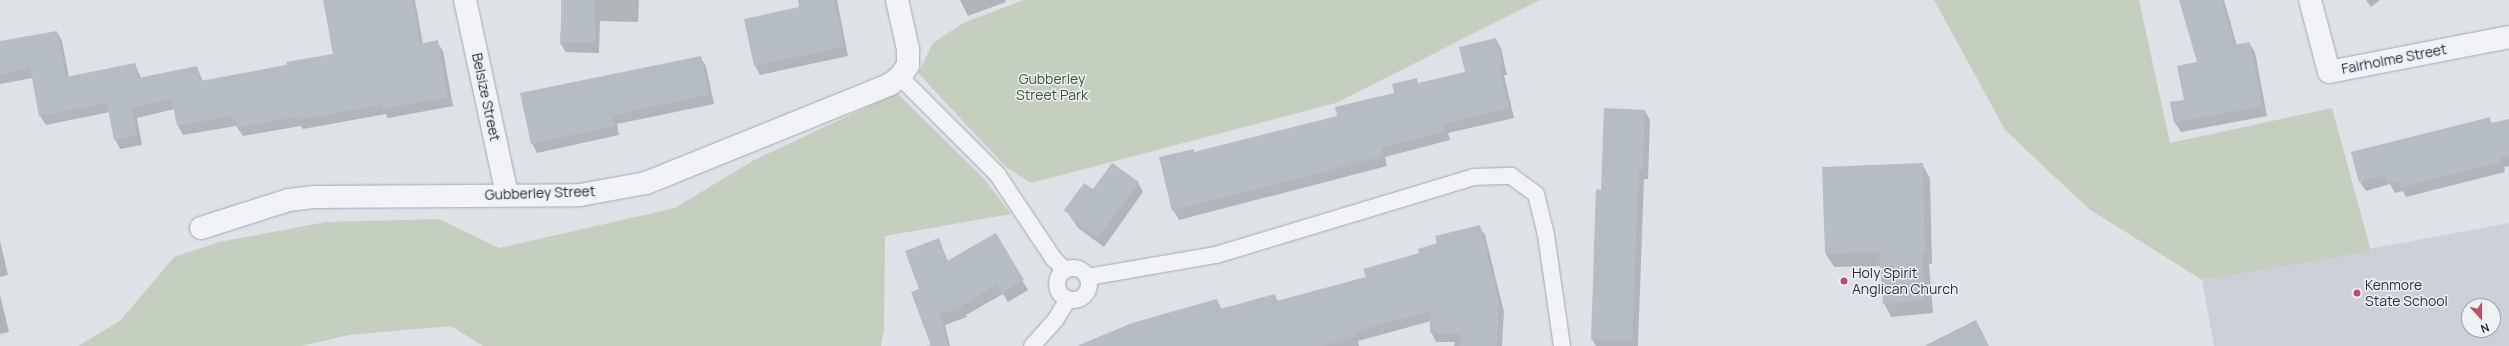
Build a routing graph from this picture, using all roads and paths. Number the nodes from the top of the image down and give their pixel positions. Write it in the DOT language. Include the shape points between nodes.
graph roads {
  1 [pos="465,0"];
  2 [pos="897,0"];
  3 [pos="2310,0"];
  4 [pos="2509,38"];
  5 [pos="900,77"];
  6 [pos="507,195"];
  7 [pos="201,228"];
  8 [pos="1065,270"];
  9 [pos="1088,277"];
  10 [pos="1068,300"];
  11 [pos="1032,346"];
  12 [pos="1562,346"];
  1 -- 6 [label="street, Belsize Street"];
  2 -- 5 [label="street" via="908,49 908,65"];
  3 -- 4 [label="street, Fairholme Street" via="2329,72"];
  5 -- 6 [label="street, Gubberley Street" via="890,85 646,183 580,195"];
  5 -- 8 [label="lane" via="997,174 1053,258"];
  6 -- 7 [label="street, Gubberley Street" via="313,197 289,200"];
  8 -- 9 [label="lane" via="1078,269"];
  8 -- 10 [label="lane" via="1058,276 1056,286 1060,294"];
  9 -- 10 [label="lane" via="1088,290 1085,295"];
  9 -- 12 [label="lane" via="1216,255 1474,177 1511,176 1536,194 1546,235"];
  10 -- 11 [label="lane" via="1056,320"];
}
